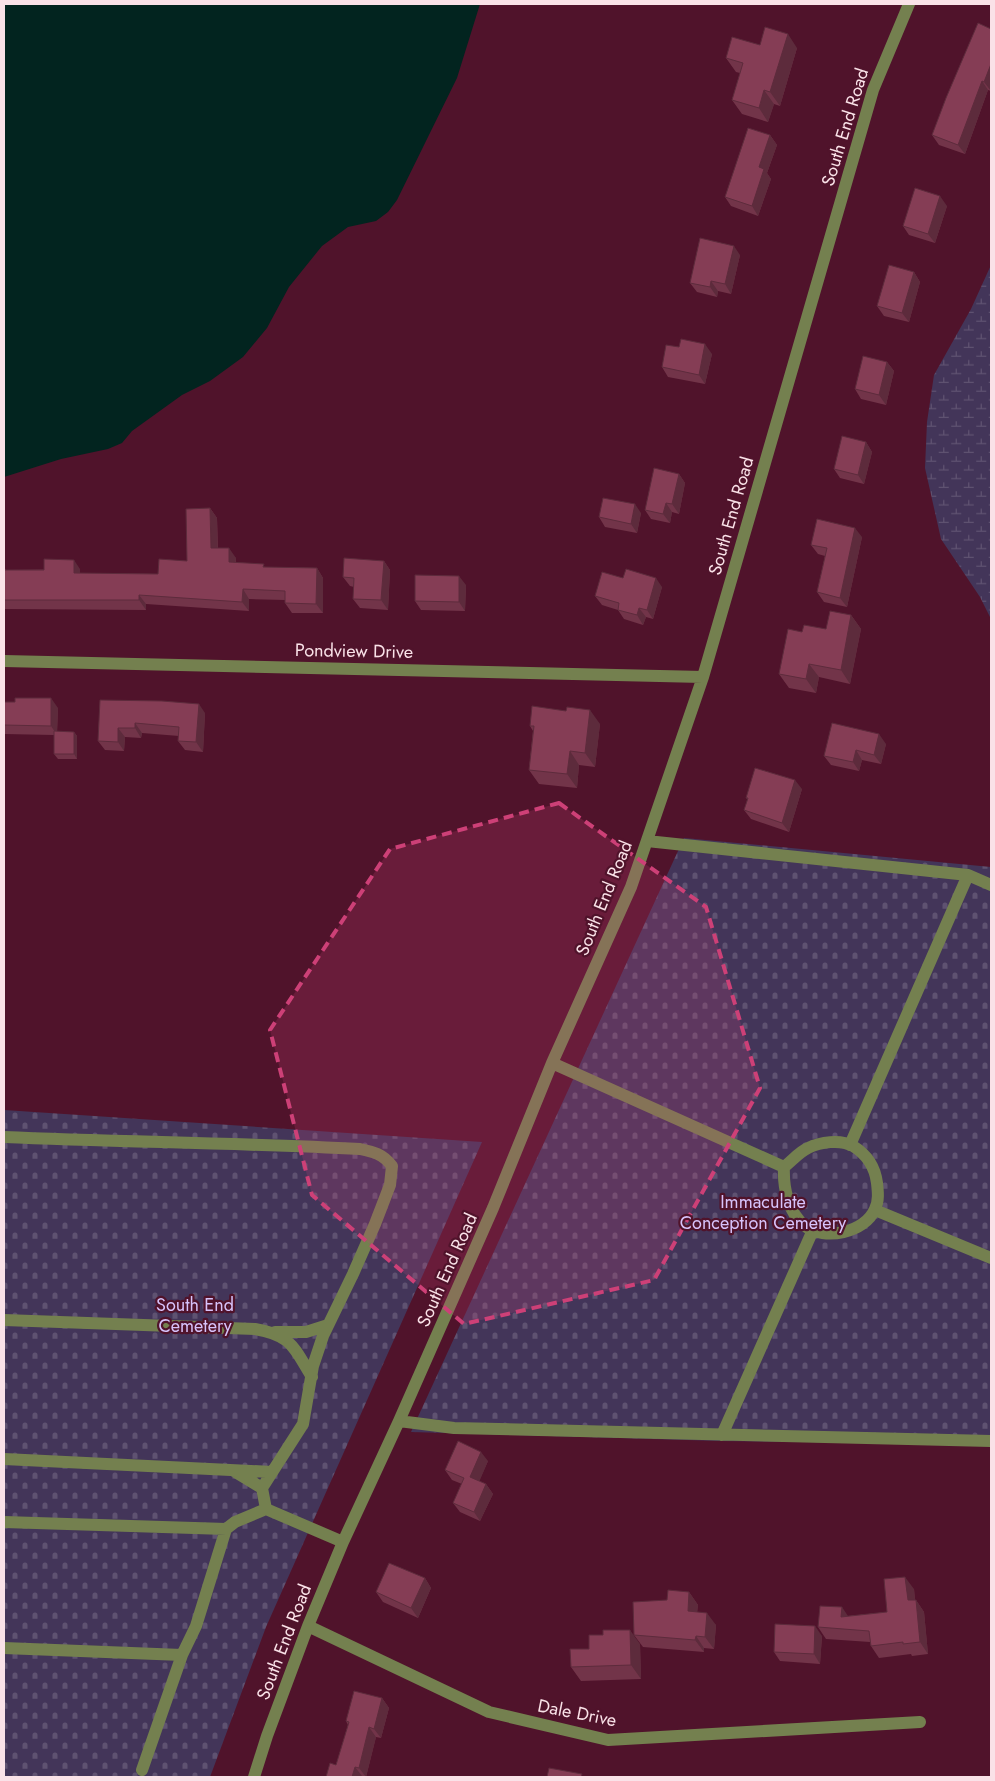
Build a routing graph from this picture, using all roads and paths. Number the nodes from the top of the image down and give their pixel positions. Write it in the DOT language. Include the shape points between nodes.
graph roads {
  1 [pos="909,4"];
  2 [pos="4,661"];
  3 [pos="703,677"];
  4 [pos="647,841"];
  5 [pos="968,875"];
  6 [pos="991,885"];
  7 [pos="552,1063"];
  8 [pos="4,1137"];
  9 [pos="850,1145"];
  10 [pos="784,1167"];
  11 [pos="875,1210"];
  12 [pos="812,1230"];
  13 [pos="991,1258"];
  14 [pos="4,1320"];
  15 [pos="328,1325"];
  16 [pos="272,1332"];
  17 [pos="312,1377"];
  18 [pos="399,1421"];
  19 [pos="722,1435"];
  20 [pos="991,1441"];
  21 [pos="4,1459"];
  22 [pos="232,1470"];
  23 [pos="272,1472"];
  24 [pos="262,1488"];
  25 [pos="266,1508"];
  26 [pos="4,1522"];
  27 [pos="226,1529"];
  28 [pos="343,1542"];
  29 [pos="308,1626"];
  30 [pos="4,1648"];
  31 [pos="182,1655"];
  32 [pos="920,1722"];
  33 [pos="142,1770"];
  34 [pos="254,1777"];
  1 -- 3 [label="street, South End Road" via="873,90"];
  2 -- 3 [label="street, Pondview Drive"];
  3 -- 4 [label="street, South End Road"];
  4 -- 5 [label="street"];
  4 -- 7 [label="street, South End Road" via="631,887"];
  5 -- 6 [label="street"];
  5 -- 9 [label="street"];
  7 -- 10 [label="street"];
  7 -- 18 [label="street, South End Road" via="493,1208"];
  8 -- 15 [label="street" via="216,1143 375,1152 392,1166 390,1185"];
  9 -- 10 [label="street" via="832,1142 808,1148"];
  9 -- 11 [label="street" via="864,1154 876,1174"];
  10 -- 12 [label="street" via="791,1208"];
  11 -- 12 [label="street" via="851,1230 832,1234"];
  11 -- 13 [label="street"];
  12 -- 19 [label="street"];
  14 -- 16 [label="street"];
  15 -- 16 [label="street" via="306,1332"];
  15 -- 17 [label="street"];
  16 -- 17 [label="street" via="285,1338 294,1348"];
  17 -- 23 [label="street" via="303,1424"];
  18 -- 19 [label="street" via="454,1428"];
  18 -- 28 [label="street, South End Road"];
  19 -- 20 [label="street"];
  21 -- 22 [label="street"];
  22 -- 23 [label="street"];
  22 -- 24 [label="street"];
  23 -- 24 [label="street"];
  24 -- 25 [label="street"];
  25 -- 27 [label="street"];
  25 -- 28 [label="street"];
  26 -- 27 [label="street"];
  27 -- 31 [label="street" via="196,1626"];
  28 -- 29 [label="street, South End Road"];
  29 -- 32 [label="street, Dale Drive" via="489,1712 608,1740"];
  29 -- 34 [label="street, South End Road"];
  30 -- 31 [label="street"];
  31 -- 33 [label="street"];
}
